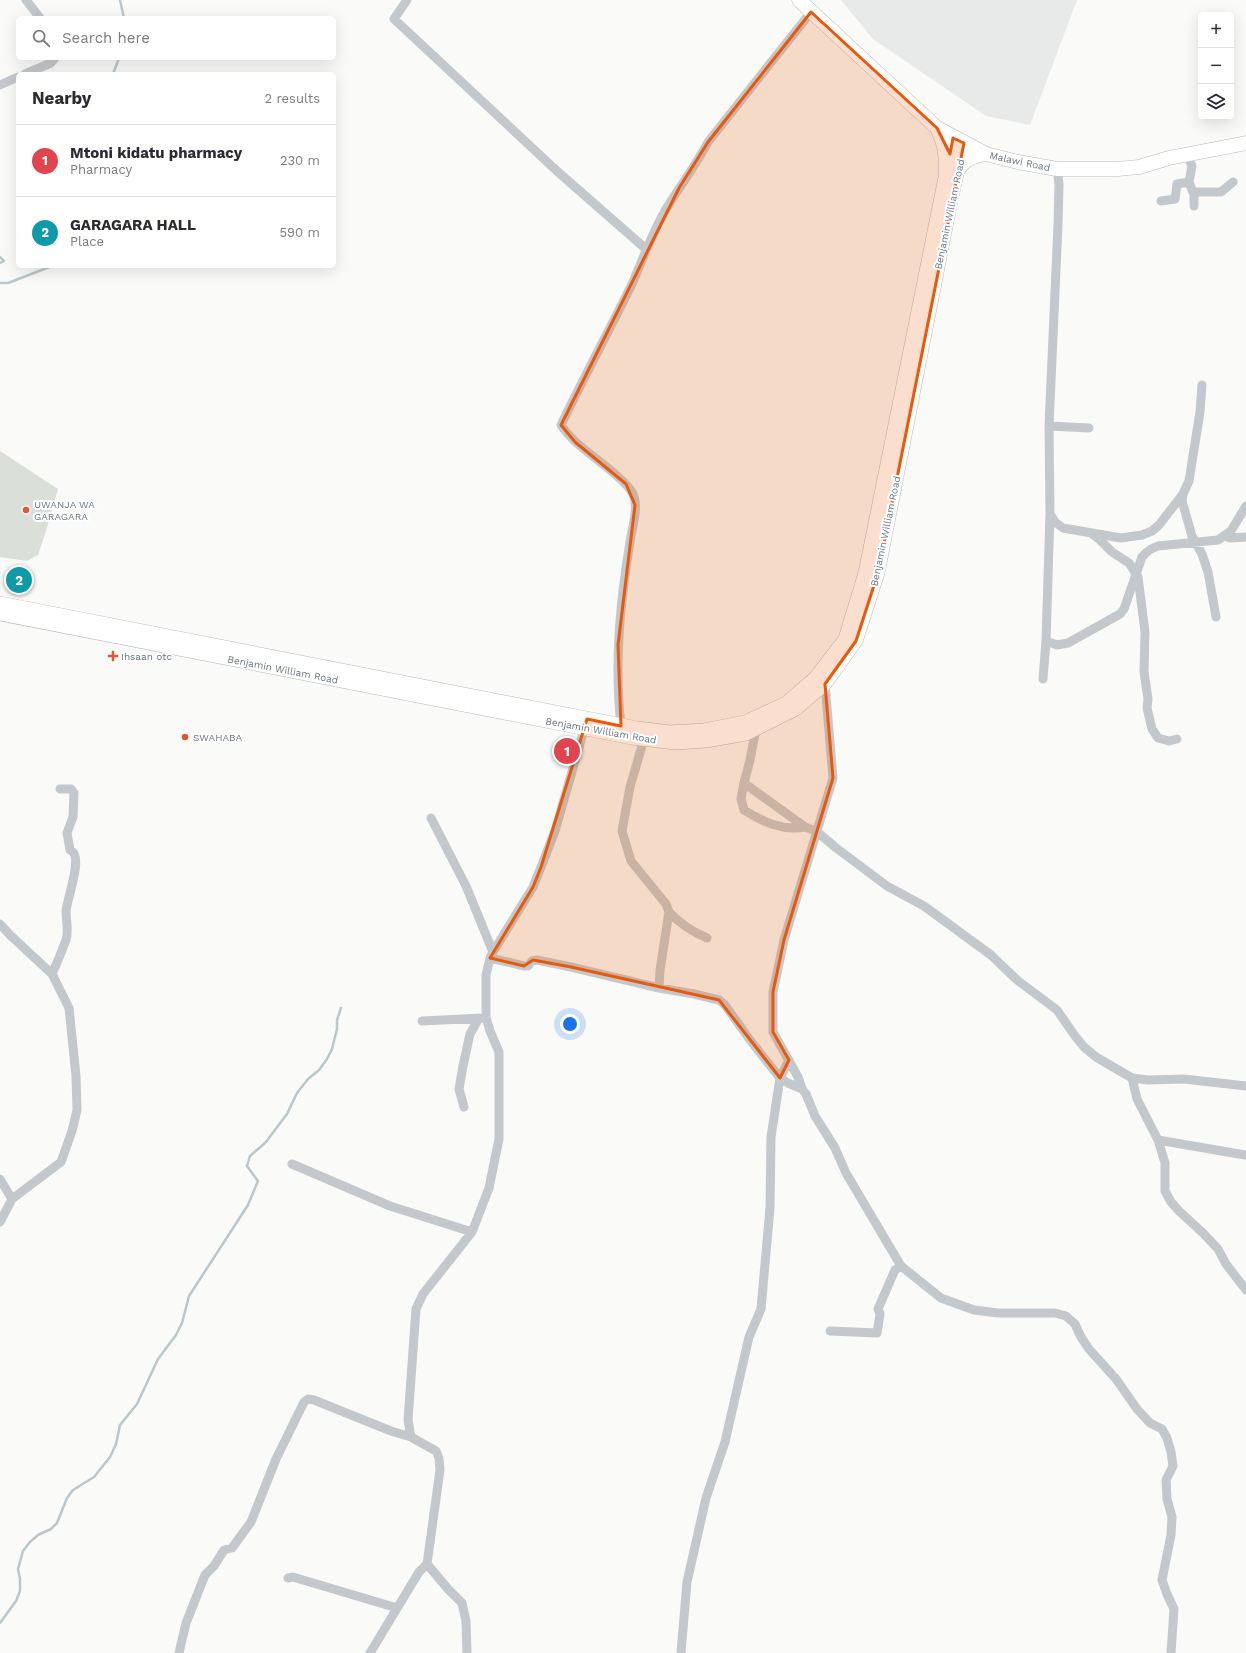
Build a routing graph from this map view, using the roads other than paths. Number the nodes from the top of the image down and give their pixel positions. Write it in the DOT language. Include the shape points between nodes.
graph roads {
  1 [pos="26,0"];
  2 [pos="407,0"];
  3 [pos="799,0"];
  4 [pos="811,12"];
  5 [pos="38,16"];
  6 [pos="52,60"];
  7 [pos="29,72"];
  8 [pos="16,78"];
  9 [pos="0,85"];
  10 [pos="937,128"];
  11 [pos="959,140"];
  12 [pos="1246,143"];
  13 [pos="986,154"];
  14 [pos="1187,155"];
  15 [pos="1057,169"];
  16 [pos="951,172"];
  17 [pos="1189,182"];
  18 [pos="1232,182"];
  19 [pos="1193,192"];
  20 [pos="1161,201"];
  21 [pos="1194,206"];
  22 [pos="646,249"];
  23 [pos="1202,385"];
  24 [pos="1048,426"];
  25 [pos="1088,428"];
  26 [pos="1183,494"];
  27 [pos="1246,506"];
  28 [pos="1050,514"];
  29 [pos="1091,533"];
  30 [pos="1225,536"];
  31 [pos="1246,537"];
  32 [pos="1196,543"];
  33 [pos="1137,573"];
  34 [pos="0,603"];
  35 [pos="0,614"];
  36 [pos="1216,617"];
  37 [pos="1046,641"];
  38 [pos="1043,678"];
  39 [pos="825,684"];
  40 [pos="586,723"];
  41 [pos="754,724"];
  42 [pos="621,726"];
  43 [pos="644,739"];
  44 [pos="1177,739"];
  45 [pos="744,783"];
  46 [pos="60,789"];
  47 [pos="431,818"];
  48 [pos="805,827"];
  49 [pos="816,830"];
  50 [pos="669,912"];
  51 [pos="0,925"];
  52 [pos="708,938"];
  53 [pos="491,955"];
  54 [pos="52,974"];
  55 [pos="659,988"];
  56 [pos="483,1018"];
  57 [pos="422,1021"];
  58 [pos="789,1060"];
  59 [pos="795,1072"];
  60 [pos="1132,1078"];
  61 [pos="784,1080"];
  62 [pos="1246,1086"];
  63 [pos="802,1089"];
  64 [pos="464,1107"];
  65 [pos="1158,1140"];
  66 [pos="1245,1155"];
  67 [pos="292,1164"];
  68 [pos="0,1179"];
  69 [pos="12,1199"];
  70 [pos="0,1222"];
  71 [pos="472,1232"];
  72 [pos="901,1266"];
  73 [pos="1246,1290"];
  74 [pos="830,1331"];
  75 [pos="411,1437"];
  76 [pos="427,1564"];
  77 [pos="288,1578"];
  78 [pos="397,1608"];
  79 [pos="179,1653"];
  80 [pos="370,1653"];
  81 [pos="467,1653"];
  82 [pos="681,1653"];
  83 [pos="1171,1653"];
  1 -- 5 [label="street"];
  2 -- 22 [label="street" via="394,19 552,167"];
  3 -- 4 [label="main road, Malawi Road"];
  4 -- 10 [label="main road, Malawi Road"];
  4 -- 22 [label="street" via="708,142 700,158 678,188"];
  6 -- 7 [label="street"];
  8 -- 9 [label="street"];
  10 -- 11 [label="main road, Malawi Road"];
  10 -- 16 [label="main road" via="944,142"];
  11 -- 13 [label="main road, Malawi Road"];
  11 -- 16 [label="main road, Benjamin William Road"];
  12 -- 14 [label="main road, Malawi Road"];
  13 -- 15 [label="main road, Malawi Road"];
  13 -- 16 [label="main road" via="967,159"];
  14 -- 15 [label="main road, Malawi Road" via="1118,169"];
  14 -- 17 [label="street" via="1192,168"];
  15 -- 24 [label="street" via="1058,225"];
  16 -- 39 [label="main road, Benjamin William Road" via="878,573 856,641"];
  16 -- 41 [label="main road, Benjamin William Road" via="865,574 845,639 815,678 786,703"];
  17 -- 19 [label="street"];
  17 -- 20 [label="street" via="1177,184 1175,200"];
  18 -- 19 [label="street" via="1221,192"];
  19 -- 21 [label="street"];
  22 -- 42 [label="street" via="632,283 561,425 567,434 626,484 634,499 618,645"];
  23 -- 26 [label="street" via="1189,480"];
  24 -- 25 [label="street"];
  24 -- 28 [label="street"];
  26 -- 29 [label="street" via="1152,532 1121,538"];
  26 -- 32 [label="street" via="1183,510"];
  27 -- 30 [label="street" via="1231,531"];
  28 -- 29 [label="street" via="1055,522 1064,528"];
  28 -- 37 [label="street"];
  29 -- 33 [label="street" via="1129,563"];
  30 -- 31 [label="street"];
  30 -- 32 [label="street" via="1218,540"];
  32 -- 33 [label="street" via="1151,548 1142,557"];
  32 -- 36 [label="street" via="1208,572"];
  33 -- 37 [label="street" via="1120,614 1068,643 1057,645"];
  33 -- 44 [label="street" via="1145,632 1144,672 1148,718 1158,738"];
  34 -- 40 [label="main road, Benjamin William Road"];
  35 -- 40 [label="main road, Benjamin William Road"];
  37 -- 38 [label="street"];
  39 -- 41 [label="main road, Benjamin William Road" via="796,709"];
  39 -- 49 [label="street" via="833,778"];
  40 -- 42 [label="main road, Benjamin William Road"];
  40 -- 43 [label="main road, Benjamin William Road" via="632,738"];
  40 -- 53 [label="street" via="555,831 539,874"];
  41 -- 42 [label="main road, Benjamin William Road" via="745,722 678,732"];
  41 -- 43 [label="main road, Benjamin William Road" via="746,734 706,741 676,743"];
  41 -- 45 [label="street" via="750,760"];
  43 -- 50 [label="street" via="630,787 622,832 631,862 666,904"];
  45 -- 48 [label="street"];
  45 -- 48 [label="street" via="741,799 744,810 770,824 795,829"];
  46 -- 54 [label="street" via="70,789 74,793 73,817 67,833 70,850 76,854 75,874 66,910 67,936"];
  47 -- 53 [label="street" via="466,886"];
  48 -- 49 [label="street"];
  49 -- 58 [label="street" via="784,940 773,992 773,1032"];
  49 -- 60 [label="street" via="887,886 924,906 991,955 1017,980 1057,1010 1084,1047"];
  50 -- 52 [label="street" via="684,926"];
  50 -- 55 [label="street"];
  51 -- 54 [label="street"];
  53 -- 55 [label="street" via="524,966 537,960"];
  53 -- 56 [label="street" via="486,975"];
  54 -- 69 [label="street" via="69,1008 77,1110 61,1162"];
  55 -- 61 [label="street" via="719,1000"];
  56 -- 57 [label="street"];
  56 -- 64 [label="street" via="470,1034 463,1066 459,1089"];
  56 -- 71 [label="street" via="499,1052 499,1139 489,1188"];
  58 -- 59 [label="street"];
  58 -- 61 [label="street"];
  59 -- 61 [label="street"];
  59 -- 63 [label="street"];
  60 -- 62 [label="street" via="1184,1079"];
  60 -- 65 [label="street" via="1137,1099"];
  61 -- 63 [label="street"];
  61 -- 82 [label="street" via="771,1137 770,1208 761,1309 749,1337 725,1442 706,1498 687,1582"];
  63 -- 72 [label="street" via="846,1173"];
  65 -- 66 [label="street"];
  65 -- 73 [label="street" via="1165,1163 1165,1191 1171,1202 1218,1249"];
  67 -- 71 [label="street" via="390,1206"];
  68 -- 69 [label="street"];
  69 -- 70 [label="street"];
  71 -- 75 [label="street" via="423,1294 416,1309 408,1420"];
  72 -- 74 [label="street" via="895,1270 878,1309 880,1314 877,1333"];
  72 -- 83 [label="street" via="941,1298 974,1310 1055,1313 1066,1316 1075,1324 1080,1337 1137,1409 1150,1423 1162,1429 1167,1438 1173,1466 1166,1480 1167,1499 1172,1517 1162,1580 1174,1609"];
  75 -- 76 [label="street" via="436,1451 439,1458 440,1470"];
  75 -- 79 [label="street" via="314,1400 308,1399 304,1402 276,1459 251,1522 232,1548 224,1550 205,1575 186,1623"];
  76 -- 78 [label="street" via="419,1572"];
  76 -- 81 [label="street" via="462,1603 466,1621"];
  77 -- 78 [label="street" via="293,1577"];
  78 -- 80 [label="street"];
}
